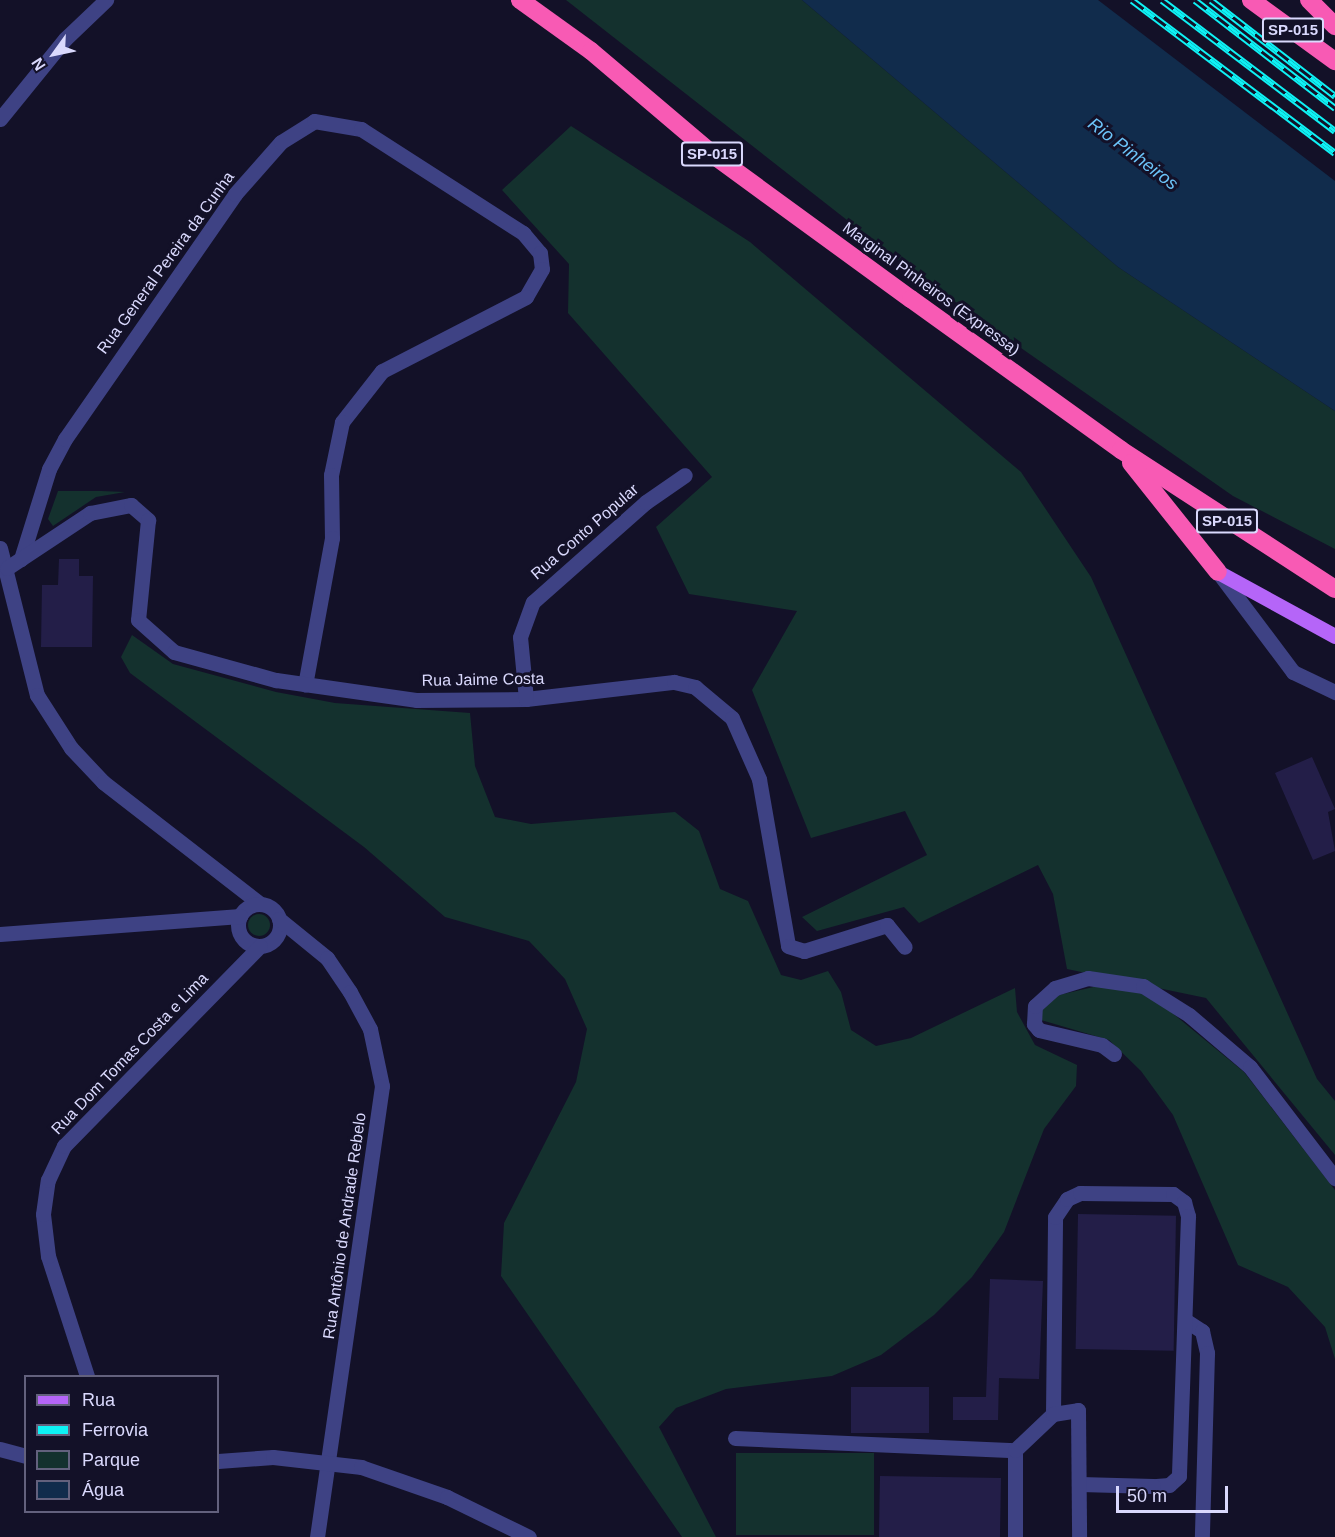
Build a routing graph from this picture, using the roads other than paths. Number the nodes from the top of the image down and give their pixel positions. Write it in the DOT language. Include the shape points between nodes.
graph roads {
  1 [pos="106,0"];
  2 [pos="520,0"];
  3 [pos="1251,0"];
  4 [pos="1309,0"];
  5 [pos="1335,26"];
  6 [pos="1335,61"];
  7 [pos="0,119"];
  8 [pos="1121,450"];
  9 [pos="685,476"];
  10 [pos="0,548"];
  11 [pos="21,559"];
  12 [pos="7,568"];
  13 [pos="1218,572"];
  14 [pos="1335,589"];
  15 [pos="1335,636"];
  16 [pos="305,685"];
  17 [pos="1335,692"];
  18 [pos="526,699"];
  19 [pos="246,913"];
  20 [pos="279,919"];
  21 [pos="0,934"];
  22 [pos="276,937"];
  23 [pos="307,941"];
  24 [pos="253,943"];
  25 [pos="905,947"];
  26 [pos="1114,1054"];
  27 [pos="1335,1178"];
  28 [pos="1188,1322"];
  29 [pos="86,1375"];
  30 [pos="1053,1414"];
  31 [pos="735,1438"];
  32 [pos="0,1449"];
  33 [pos="1015,1450"];
  34 [pos="24,1455"];
  35 [pos="219,1461"];
  36 [pos="328,1462"];
  37 [pos="1080,1484"];
  38 [pos="317,1537"];
  39 [pos="529,1537"];
  40 [pos="1015,1537"];
  41 [pos="1079,1537"];
  42 [pos="1202,1537"];
  1 -- 7 [label="street" via="65,39"];
  2 -- 8 [label="highway, Marginal Pinheiros (Expressa) / SP-015" via="591,51 716,157"];
  3 -- 6 [label="highway, SP-015"];
  4 -- 5 [label="highway"];
  8 -- 13 [label="highway"];
  8 -- 14 [label="highway, Marginal Pinheiros (Expressa) / SP-015"];
  9 -- 18 [label="street, Rua Conto Popular" via="646,502 533,602 520,637"];
  10 -- 12 [label="street"];
  11 -- 12 [label="street, Rua Jaime Costa"];
  11 -- 16 [label="street, Rua Jaime Costa" via="90,513 113,505 138,508 148,527 135,609 147,633 182,655"];
  11 -- 16 [label="street, Rua General Pereira da Cunha" via="49,469 65,440 234,194 281,142 314,122 361,129 523,233 540,254 542,269 526,297 382,371 342,422 331,475 331,548"];
  12 -- 19 [label="street" via="37,695 71,748 103,782 241,891"];
  13 -- 15 [label="main road"];
  13 -- 17 [label="street" via="1293,672"];
  16 -- 18 [label="street, Rua Jaime Costa" via="416,700"];
  18 -- 25 [label="street, Rua Jaime Costa" via="662,683 695,687 732,718 759,779 788,946 804,951 886,925"];
  19 -- 20 [label="street, Rua Antônio de Andrade Rebelo"];
  19 -- 21 [label="street" via="208,920"];
  19 -- 24 [label="street"];
  20 -- 22 [label="street"];
  20 -- 23 [label="street, Rua Antônio de Andrade Rebelo"];
  22 -- 23 [label="street"];
  22 -- 24 [label="street, Rua Dom Tomas Costa e Lima"];
  23 -- 36 [label="street, Rua Antônio de Andrade Rebelo" via="327,958 370,1029 382,1086"];
  24 -- 29 [label="street, Rua Dom Tomas Costa e Lima" via="237,968 64,1146 48,1180 42,1214 48,1256"];
  26 -- 27 [label="street" via="1102,1045 1039,1030 1034,1024 1035,1006 1055,988 1088,978 1143,986 1189,1015 1250,1067"];
  28 -- 30 [label="street" via="1184,1202 1173,1194 1147,1192 1080,1193 1067,1199 1055,1217"];
  28 -- 37 [label="street" via="1179,1476 1169,1485"];
  28 -- 42 [label="street" via="1202,1331 1207,1353"];
  30 -- 33 [label="street"];
  30 -- 37 [label="street" via="1078,1410"];
  31 -- 33 [label="street"];
  32 -- 34 [label="street"];
  33 -- 40 [label="street"];
  35 -- 36 [label="street" via="273,1457"];
  36 -- 38 [label="street, Rua Antônio de Andrade Rebelo"];
  36 -- 39 [label="street" via="405,1481"];
  37 -- 41 [label="street"];
}
